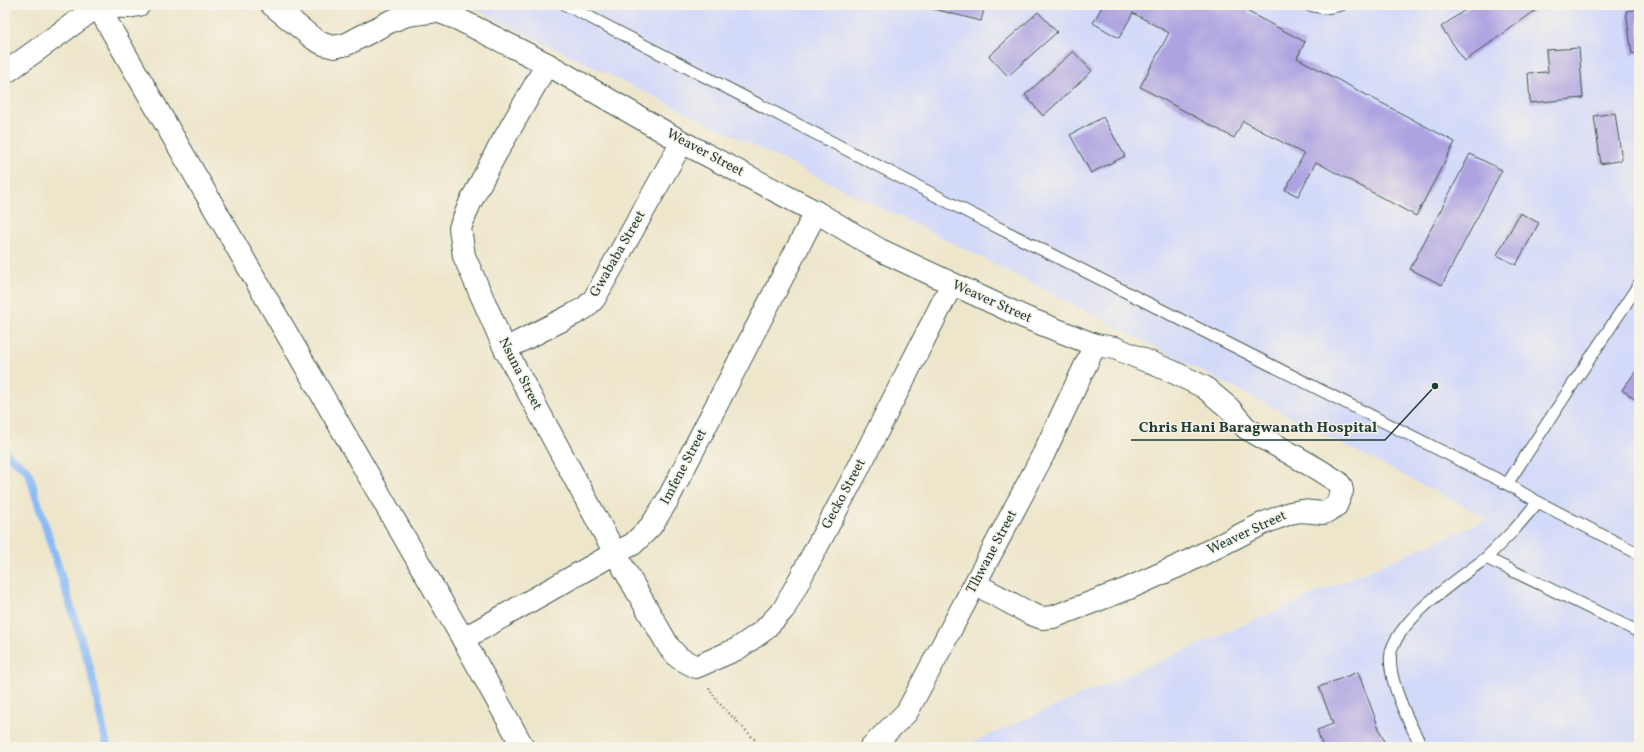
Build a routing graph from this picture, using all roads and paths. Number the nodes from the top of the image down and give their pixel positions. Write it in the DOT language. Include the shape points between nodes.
graph roads {
  1 [pos="97,5"];
  2 [pos="139,5"];
  3 [pos="272,5"];
  4 [pos="566,5"];
  5 [pos="1309,5"];
  6 [pos="1341,5"];
  7 [pos="547,64"];
  8 [pos="5,73"];
  9 [pos="682,142"];
  10 [pos="816,212"];
  11 [pos="952,284"];
  12 [pos="1639,284"];
  13 [pos="1095,345"];
  14 [pos="506,349"];
  15 [pos="1507,484"];
  16 [pos="1538,502"];
  17 [pos="615,553"];
  18 [pos="1639,554"];
  19 [pos="1486,558"];
  20 [pos="975,584"];
  21 [pos="1639,632"];
  22 [pos="463,640"];
  23 [pos="696,667"];
  24 [pos="523,747"];
  25 [pos="762,747"];
  26 [pos="871,747"];
  27 [pos="1422,747"];
  1 -- 2 [label="street"];
  1 -- 8 [label="street"];
  1 -- 22 [label="street"];
  3 -- 7 [label="street, Weaver Street" via="314,39 334,47 347,44 407,15 437,11"];
  4 -- 15 [label="lane" via="985,221"];
  5 -- 6 [label="lane" via="1325,8"];
  7 -- 9 [label="street, Weaver Street"];
  7 -- 14 [label="street, Nsuna Street" via="495,156 460,228 464,256"];
  9 -- 10 [label="street, Weaver Street"];
  9 -- 14 [label="street, Gwababa Street" via="594,299 585,308"];
  10 -- 11 [label="street, Weaver Street" via="880,250"];
  10 -- 17 [label="street, Imfene Street" via="668,501 651,526 633,544"];
  11 -- 13 [label="street, Weaver Street" via="1024,317"];
  11 -- 23 [label="street, Gecko Street" via="862,462 784,608 763,631 737,649"];
  12 -- 15 [label="lane"];
  13 -- 20 [label="street, Tlhwane Street" via="1044,455"];
  13 -- 20 [label="street, Weaver Street" via="1115,348 1204,387 1229,408 1246,428 1338,482 1342,491 1336,506 1324,513 1302,511 1284,515 1127,589 1048,618 1031,614"];
  14 -- 17 [label="street, Nsuna Street"];
  15 -- 16 [label="lane"];
  16 -- 18 [label="lane"];
  16 -- 19 [label="lane"];
  17 -- 22 [label="street, Imfene Street"];
  17 -- 23 [label="street, Nsuna Street" via="669,647 679,658"];
  19 -- 21 [label="lane"];
  19 -- 27 [label="lane" via="1446,588 1406,626 1391,652 1395,685 1410,725"];
  20 -- 26 [label="street, Tlhwane Street" via="907,712"];
  22 -- 24 [label="street"];
  23 -- 25 [label="path" via="718,702"];
}
